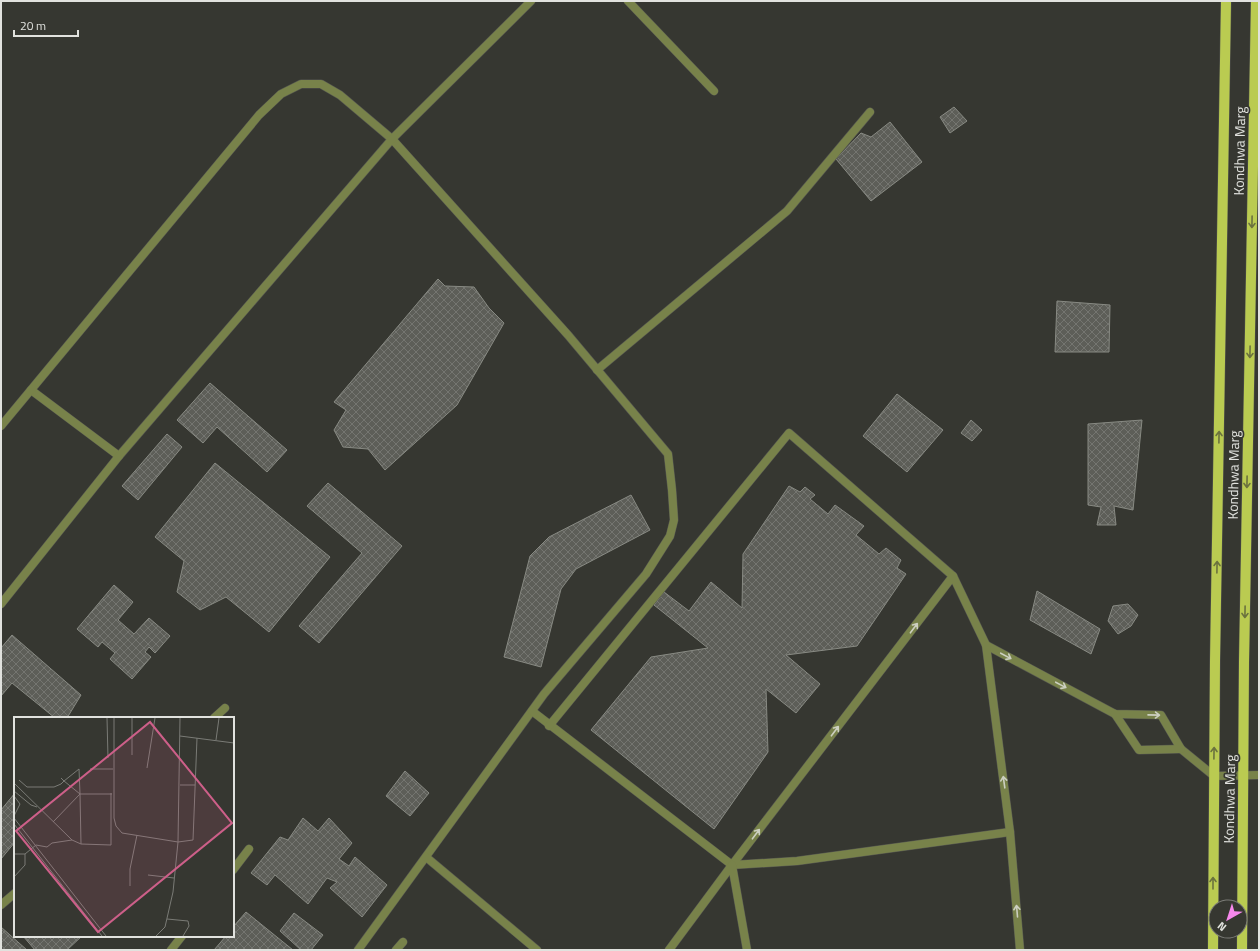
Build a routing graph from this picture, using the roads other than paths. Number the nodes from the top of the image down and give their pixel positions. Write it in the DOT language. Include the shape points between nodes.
graph roads {
  1 [pos="531,1"];
  2 [pos="628,1"];
  3 [pos="1226,1"];
  4 [pos="1256,1"];
  5 [pos="714,91"];
  6 [pos="870,112"];
  7 [pos="392,139"];
  8 [pos="598,370"];
  9 [pos="31,390"];
  10 [pos="1,426"];
  11 [pos="119,456"];
  12 [pos="953,576"];
  13 [pos="1,604"];
  14 [pos="986,645"];
  15 [pos="225,708"];
  16 [pos="532,711"];
  17 [pos="1115,714"];
  18 [pos="215,717"];
  19 [pos="549,726"];
  20 [pos="1181,749"];
  21 [pos="1244,775"];
  22 [pos="1259,775"];
  23 [pos="1214,776"];
  24 [pos="1010,832"];
  25 [pos="249,849"];
  26 [pos="426,857"];
  27 [pos="732,865"];
  28 [pos="234,869"];
  29 [pos="14,894"];
  30 [pos="1,905"];
  31 [pos="181,937"];
  32 [pos="403,942"];
  33 [pos="171,950"];
  34 [pos="358,950"];
  35 [pos="396,950"];
  36 [pos="537,950"];
  37 [pos="669,950"];
  38 [pos="747,950"];
  39 [pos="1020,950"];
  40 [pos="1213,950"];
  41 [pos="1242,950"];
  1 -- 7 [label="lane"];
  2 -- 5 [label="lane"];
  23 -- 3 [label="main road, Kondhwa Marg, one-way"];
  4 -- 21 [label="main road, Kondhwa Marg, one-way"];
  6 -- 8 [label="lane" via="787,211"];
  7 -- 8 [label="lane"];
  7 -- 9 [label="lane" via="340,95 321,84 301,84 281,94 259,115"];
  7 -- 11 [label="lane"];
  8 -- 16 [label="lane" via="668,454 674,520 670,536 646,574"];
  9 -- 10 [label="lane"];
  9 -- 11 [label="lane"];
  11 -- 13 [label="lane"];
  12 -- 14 [label="lane"];
  12 -- 19 [label="lane" via="789,433"];
  27 -- 12 [label="lane, one-way"];
  14 -- 17 [label="lane, one-way"];
  24 -- 14 [label="lane, one-way"];
  15 -- 18 [label="lane"];
  16 -- 19 [label="lane"];
  16 -- 26 [label="lane"];
  17 -- 20 [label="lane" via="1139,750"];
  17 -- 20 [label="lane, one-way" via="1161,715"];
  19 -- 27 [label="lane"];
  20 -- 23 [label="lane"];
  21 -- 22 [label="lane"];
  21 -- 23 [label="lane"];
  21 -- 41 [label="main road, Kondhwa Marg"];
  40 -- 23 [label="main road, Kondhwa Marg, one-way"];
  24 -- 27 [label="lane" via="798,861"];
  39 -- 24 [label="lane, one-way"];
  25 -- 28 [label="lane"];
  26 -- 34 [label="lane"];
  26 -- 36 [label="lane"];
  27 -- 37 [label="lane"];
  27 -- 38 [label="lane"];
  29 -- 30 [label="lane"];
  31 -- 33 [label="lane"];
  32 -- 35 [label="lane"];
}
